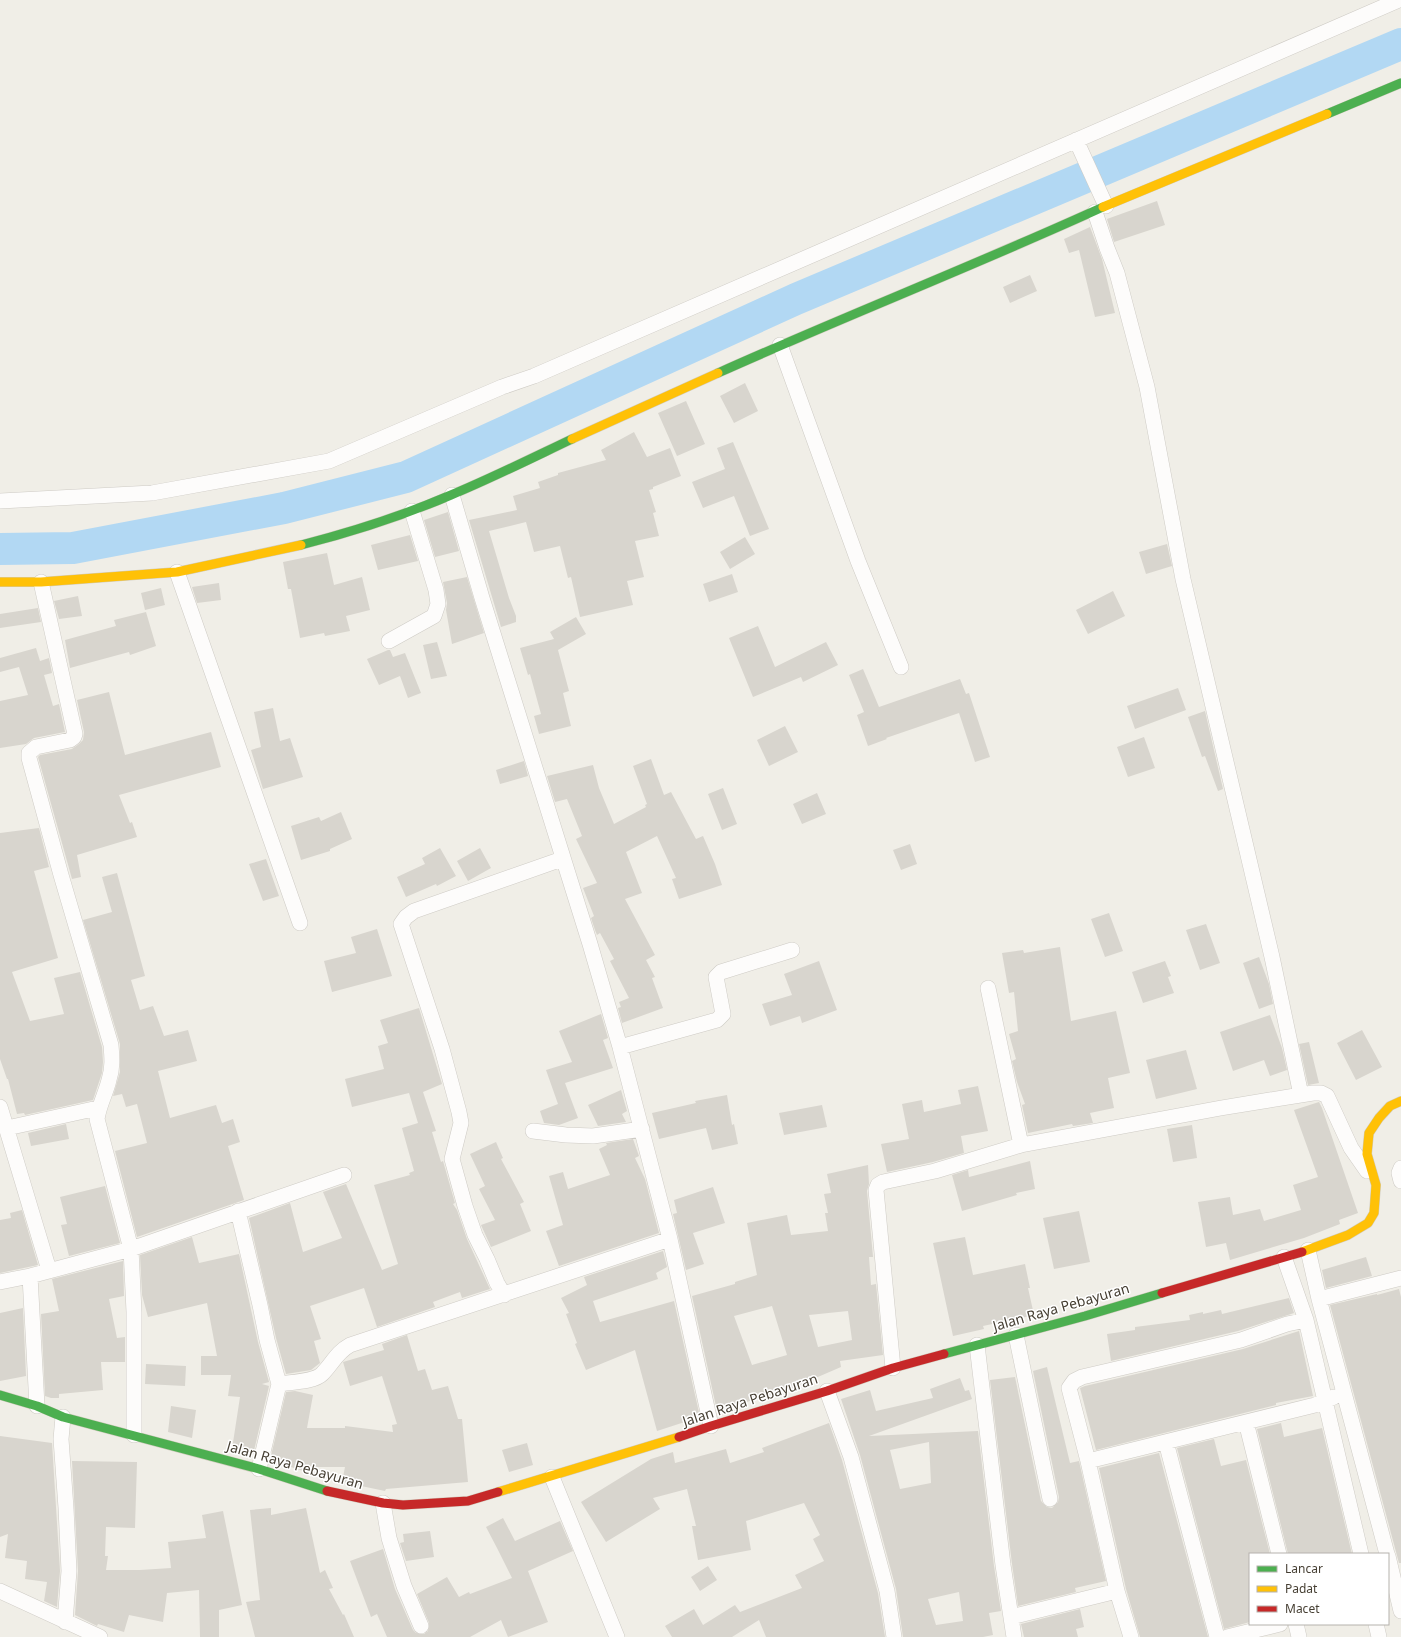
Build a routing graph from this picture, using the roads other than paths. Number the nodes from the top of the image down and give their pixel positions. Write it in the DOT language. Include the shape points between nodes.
graph roads {
  1 [pos="1399,0"];
  2 [pos="1401,83"];
  3 [pos="1076,140"];
  4 [pos="1101,206"];
  5 [pos="780,345"];
  6 [pos="452,495"];
  7 [pos="0,501"];
  8 [pos="412,511"];
  9 [pos="177,572"];
  10 [pos="0,582"];
  11 [pos="41,582"];
  12 [pos="389,641"];
  13 [pos="901,667"];
  14 [pos="562,859"];
  15 [pos="300,924"];
  16 [pos="792,950"];
  17 [pos="988,988"];
  18 [pos="620,1047"];
  19 [pos="1301,1095"];
  20 [pos="1401,1101"];
  21 [pos="0,1107"];
  22 [pos="98,1108"];
  23 [pos="7,1128"];
  24 [pos="642,1129"];
  25 [pos="533,1131"];
  26 [pos="1021,1145"];
  27 [pos="1401,1168"];
  28 [pos="344,1175"];
  29 [pos="1401,1182"];
  30 [pos="1376,1185"];
  31 [pos="238,1211"];
  32 [pos="670,1239"];
  33 [pos="130,1248"];
  34 [pos="1308,1250"];
  35 [pos="1284,1257"];
  36 [pos="49,1270"];
  37 [pos="30,1276"];
  38 [pos="1401,1278"];
  39 [pos="0,1282"];
  40 [pos="504,1295"];
  41 [pos="1319,1299"];
  42 [pos="1306,1320"];
  43 [pos="1016,1335"];
  44 [pos="978,1345"];
  45 [pos="893,1368"];
  46 [pos="279,1384"];
  47 [pos="827,1391"];
  48 [pos="1345,1394"];
  49 [pos="0,1395"];
  50 [pos="1325,1400"];
  51 [pos="37,1406"];
  52 [pos="63,1417"];
  53 [pos="1246,1422"];
  54 [pos="711,1426"];
  55 [pos="134,1435"];
  56 [pos="1166,1442"];
  57 [pos="1088,1461"];
  58 [pos="259,1469"];
  59 [pos="552,1477"];
  60 [pos="1050,1499"];
  61 [pos="383,1503"];
  62 [pos="1279,1553"];
  63 [pos="1361,1553"];
  64 [pos="1387,1553"];
  65 [pos="1389,1559"];
  66 [pos="1394,1581"];
  67 [pos="0,1591"];
  68 [pos="1117,1591"];
  69 [pos="1401,1611"];
  70 [pos="1011,1617"];
  71 [pos="65,1622"];
  72 [pos="1276,1625"];
  73 [pos="1296,1625"];
  74 [pos="1376,1625"];
  75 [pos="421,1626"];
  76 [pos="100,1637"];
  77 [pos="617,1637"];
  78 [pos="894,1637"];
  79 [pos="1014,1637"];
  80 [pos="1131,1637"];
  81 [pos="1216,1637"];
  82 [pos="1227,1637"];
  83 [pos="1299,1637"];
  84 [pos="1379,1637"];
  1 -- 3 [label="street"];
  2 -- 4 [label="main road"];
  3 -- 4 [label="street"];
  3 -- 7 [label="street" via="534,376 502,387 329,461 152,494"];
  4 -- 5 [label="main road" via="1024,243"];
  4 -- 19 [label="street" via="1107,248 1117,273 1147,387 1183,579 1269,942"];
  5 -- 6 [label="main road"];
  5 -- 13 [label="street" via="858,561"];
  6 -- 8 [label="main road"];
  6 -- 14 [label="street"];
  8 -- 9 [label="main road" via="298,546"];
  8 -- 12 [label="street" via="438,604 434,616"];
  9 -- 11 [label="main road"];
  9 -- 15 [label="street"];
  10 -- 11 [label="main road"];
  11 -- 22 [label="street" via="75,734 70,740 36,747 29,753 29,758 111,1045 110,1079"];
  14 -- 18 [label="street"];
  14 -- 40 [label="street" via="414,911 401,924 442,1049 459,1112 461,1123 452,1159 465,1206 475,1235"];
  16 -- 18 [label="street" via="721,972 716,977 723,1014 717,1020"];
  17 -- 26 [label="street"];
  18 -- 24 [label="street"];
  19 -- 26 [label="street"];
  19 -- 30 [label="street" via="1321,1093 1327,1096 1351,1148"];
  20 -- 30 [label="main road, Jalan Raya Pebayuran" via="1390,1106 1382,1114 1369,1133 1367,1154"];
  21 -- 23 [label="street"];
  22 -- 23 [label="street"];
  22 -- 33 [label="street" via="97,1119"];
  23 -- 36 [label="street"];
  24 -- 25 [label="street" via="592,1136"];
  24 -- 32 [label="street"];
  26 -- 45 [label="street" via="878,1185 876,1190"];
  27 -- 29 [label="street"];
  28 -- 31 [label="street"];
  30 -- 34 [label="main road, Jalan Raya Pebayuran" via="1374,1214 1368,1223 1348,1236"];
  31 -- 33 [label="street"];
  31 -- 46 [label="street"];
  32 -- 40 [label="street"];
  32 -- 54 [label="street"];
  33 -- 36 [label="street"];
  33 -- 55 [label="street" via="134,1312"];
  34 -- 35 [label="main road, Jalan Raya Pebayuran"];
  34 -- 41 [label="street"];
  35 -- 42 [label="street"];
  35 -- 43 [label="main road, Jalan Raya Pebayuran"];
  36 -- 37 [label="street"];
  37 -- 39 [label="street"];
  37 -- 51 [label="street"];
  38 -- 41 [label="street"];
  40 -- 46 [label="street" via="350,1345 314,1379"];
  41 -- 48 [label="street"];
  42 -- 50 [label="street"];
  42 -- 57 [label="street" via="1241,1340 1074,1381 1069,1388"];
  43 -- 44 [label="main road, Jalan Raya Pebayuran"];
  43 -- 60 [label="street"];
  44 -- 45 [label="main road, Jalan Raya Pebayuran"];
  44 -- 70 [label="street"];
  45 -- 47 [label="main road, Jalan Raya Pebayuran"];
  46 -- 58 [label="street"];
  47 -- 54 [label="main road, Jalan Raya Pebayuran"];
  47 -- 78 [label="street" via="851,1457 887,1591"];
  48 -- 50 [label="street"];
  48 -- 64 [label="street"];
  49 -- 51 [label="main road, Jalan Raya Pebayuran"];
  50 -- 53 [label="street" via="1315,1405"];
  50 -- 63 [label="street"];
  51 -- 52 [label="main road, Jalan Raya Pebayuran"];
  52 -- 55 [label="main road, Jalan Raya Pebayuran"];
  52 -- 71 [label="street" via="61,1439 69,1571"];
  53 -- 56 [label="street"];
  53 -- 62 [label="street"];
  54 -- 59 [label="main road, Jalan Raya Pebayuran"];
  55 -- 58 [label="main road, Jalan Raya Pebayuran"];
  56 -- 57 [label="street"];
  56 -- 81 [label="street"];
  57 -- 68 [label="street"];
  58 -- 61 [label="main road, Jalan Raya Pebayuran" via="325,1491"];
  59 -- 61 [label="main road, Jalan Raya Pebayuran" via="468,1501 403,1505"];
  59 -- 77 [label="street"];
  61 -- 75 [label="street" via="389,1538 404,1586"];
  65 -- 66 [label="street"];
  66 -- 69 [label="street"];
  67 -- 71 [label="street"];
  68 -- 70 [label="street"];
  68 -- 80 [label="street"];
  70 -- 79 [label="street"];
  71 -- 76 [label="street"];
  72 -- 82 [label="street"];
  73 -- 83 [label="street"];
  74 -- 84 [label="street"];
}
